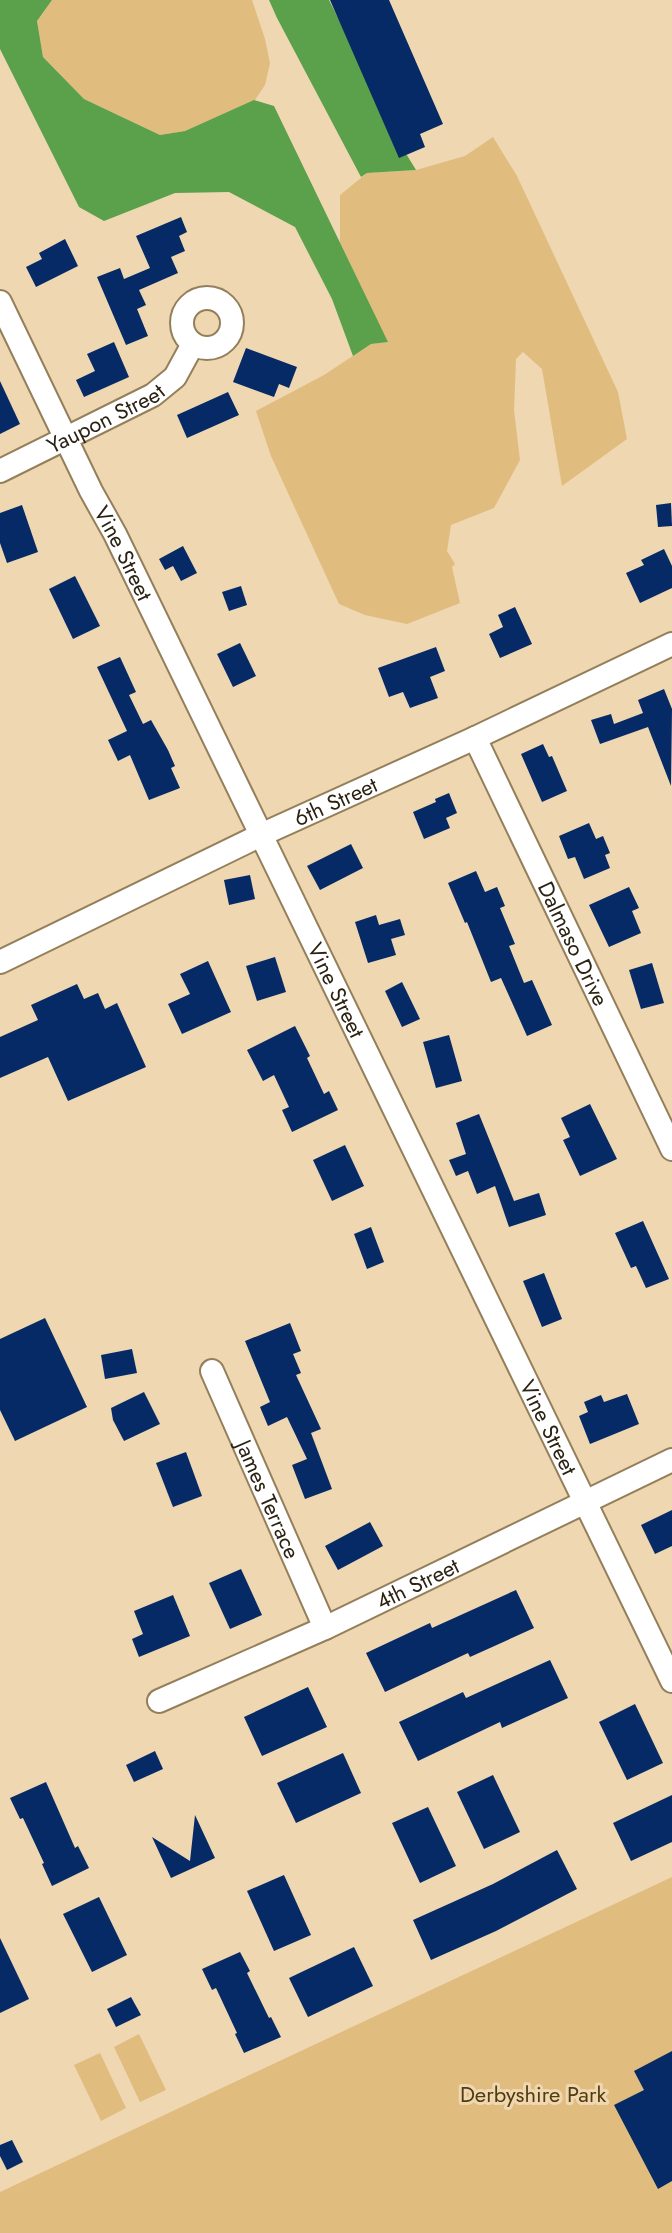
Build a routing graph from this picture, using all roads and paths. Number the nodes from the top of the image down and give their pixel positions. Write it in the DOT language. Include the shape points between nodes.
graph roads {
  1 [pos="0,302"];
  2 [pos="193,344"];
  3 [pos="66,439"];
  4 [pos="0,471"];
  5 [pos="672,644"];
  6 [pos="475,738"];
  7 [pos="262,834"];
  8 [pos="0,962"];
  9 [pos="672,1149"];
  10 [pos="212,1371"];
  11 [pos="672,1460"];
  12 [pos="585,1502"];
  13 [pos="325,1628"];
  14 [pos="672,1681"];
  15 [pos="159,1701"];
  1 -- 3 [label="street, Vine Street"];
  2 -- 3 [label="street, Yaupon Street" via="175,377 153,395"];
  3 -- 4 [label="street, Yaupon Street"];
  3 -- 7 [label="street, Vine Street"];
  5 -- 6 [label="street, 6th Street"];
  6 -- 7 [label="street, 6th Street"];
  6 -- 9 [label="street, Dalmaso Drive"];
  7 -- 8 [label="street, 6th Street"];
  7 -- 12 [label="street, Vine Street"];
  10 -- 13 [label="street, James Terrace"];
  11 -- 12 [label="street, 4th Street"];
  12 -- 13 [label="street, 4th Street"];
  12 -- 14 [label="street, Vine Street"];
  13 -- 15 [label="street, 4th Street"];
}
